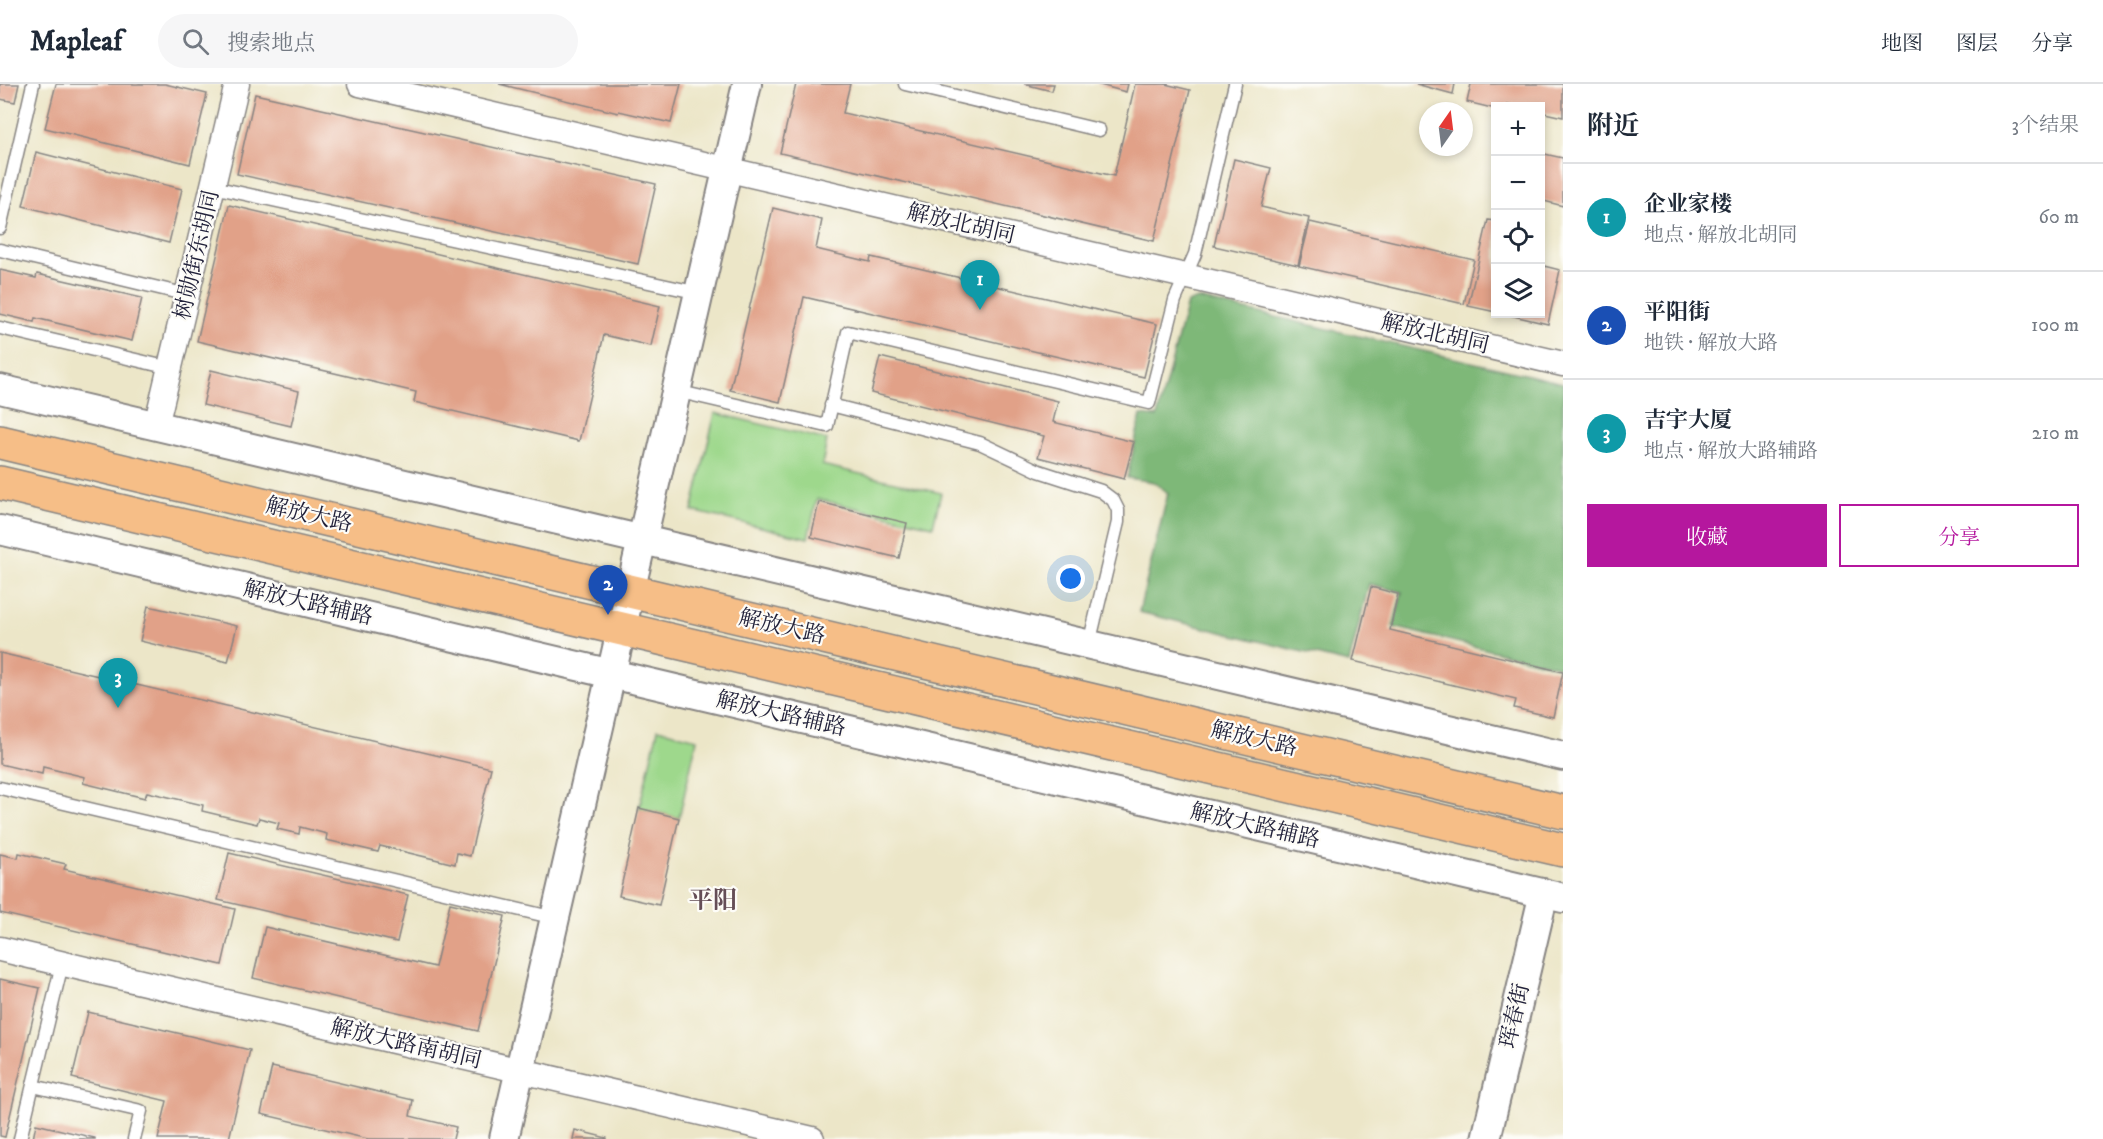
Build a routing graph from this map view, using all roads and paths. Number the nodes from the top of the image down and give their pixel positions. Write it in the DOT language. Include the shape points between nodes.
graph roads {
  1 [pos="33,84"];
  2 [pos="237,84"];
  3 [pos="360,84"];
  4 [pos="747,84"];
  5 [pos="905,84"];
  6 [pos="1235,84"];
  7 [pos="1099,130"];
  8 [pos="727,170"];
  9 [pos="213,187"];
  10 [pos="0,228"];
  11 [pos="0,250"];
  12 [pos="1185,276"];
  13 [pos="699,293"];
  14 [pos="188,295"];
  15 [pos="0,328"];
  16 [pos="1563,364"];
  17 [pos="170,368"];
  18 [pos="0,389"];
  19 [pos="676,391"];
  20 [pos="831,405"];
  21 [pos="156,426"];
  22 [pos="0,442"];
  23 [pos="0,483"];
  24 [pos="0,530"];
  25 [pos="642,540"];
  26 [pos="630,591"];
  27 [pos="622,629"];
  28 [pos="1089,644"];
  29 [pos="611,674"];
  30 [pos="1563,756"];
  31 [pos="0,788"];
  32 [pos="1563,812"];
  33 [pos="1563,850"];
  34 [pos="1553,896"];
  35 [pos="555,918"];
  36 [pos="0,949"];
  37 [pos="62,964"];
  38 [pos="519,1071"];
  39 [pos="33,1086"];
  40 [pos="20,1139"];
  41 [pos="134,1139"];
  42 [pos="504,1139"];
  43 [pos="812,1139"];
  44 [pos="1486,1139"];
  1 -- 10 [label="lane"];
  2 -- 9 [label="street, 树勋街东胡同"];
  3 -- 8 [label="street, 解放北胡同"];
  4 -- 8 [label="street"];
  5 -- 7 [label="lane"];
  6 -- 12 [label="lane" via="1195,254"];
  8 -- 12 [label="street, 解放北胡同"];
  8 -- 13 [label="street"];
  9 -- 13 [label="lane"];
  9 -- 14 [label="street, 树勋街东胡同"];
  11 -- 14 [label="lane"];
  12 -- 16 [label="street, 解放北胡同"];
  12 -- 20 [label="lane" via="1175,300 1149,403 848,332"];
  13 -- 19 [label="street"];
  14 -- 17 [label="street, 树勋街东胡同"];
  15 -- 17 [label="lane"];
  17 -- 21 [label="street, 树勋街东胡同"];
  18 -- 21 [label="street"];
  19 -- 20 [label="lane" via="826,426"];
  19 -- 25 [label="street"];
  20 -- 28 [label="lane" via="981,443 1113,500 1118,522"];
  21 -- 25 [label="street"];
  22 -- 26 [label="main road, 解放大路"];
  23 -- 27 [label="main road, 解放大路"];
  24 -- 29 [label="street, 解放大路辅路"];
  25 -- 26 [label="street"];
  25 -- 28 [label="street"];
  26 -- 27 [label="street"];
  26 -- 32 [label="main road, 解放大路"];
  27 -- 29 [label="street"];
  27 -- 33 [label="main road, 解放大路"];
  28 -- 30 [label="street"];
  29 -- 34 [label="street, 解放大路辅路"];
  29 -- 35 [label="street"];
  31 -- 35 [label="lane"];
  34 -- 44 [label="street, 珲春街"];
  35 -- 38 [label="street"];
  36 -- 37 [label="street, 解放大路南胡同"];
  37 -- 38 [label="street, 解放大路南胡同"];
  37 -- 39 [label="lane"];
  38 -- 42 [label="street"];
  38 -- 43 [label="street, 解放大路南胡同"];
  39 -- 40 [label="lane"];
  39 -- 41 [label="lane" via="141,1111"];
}
